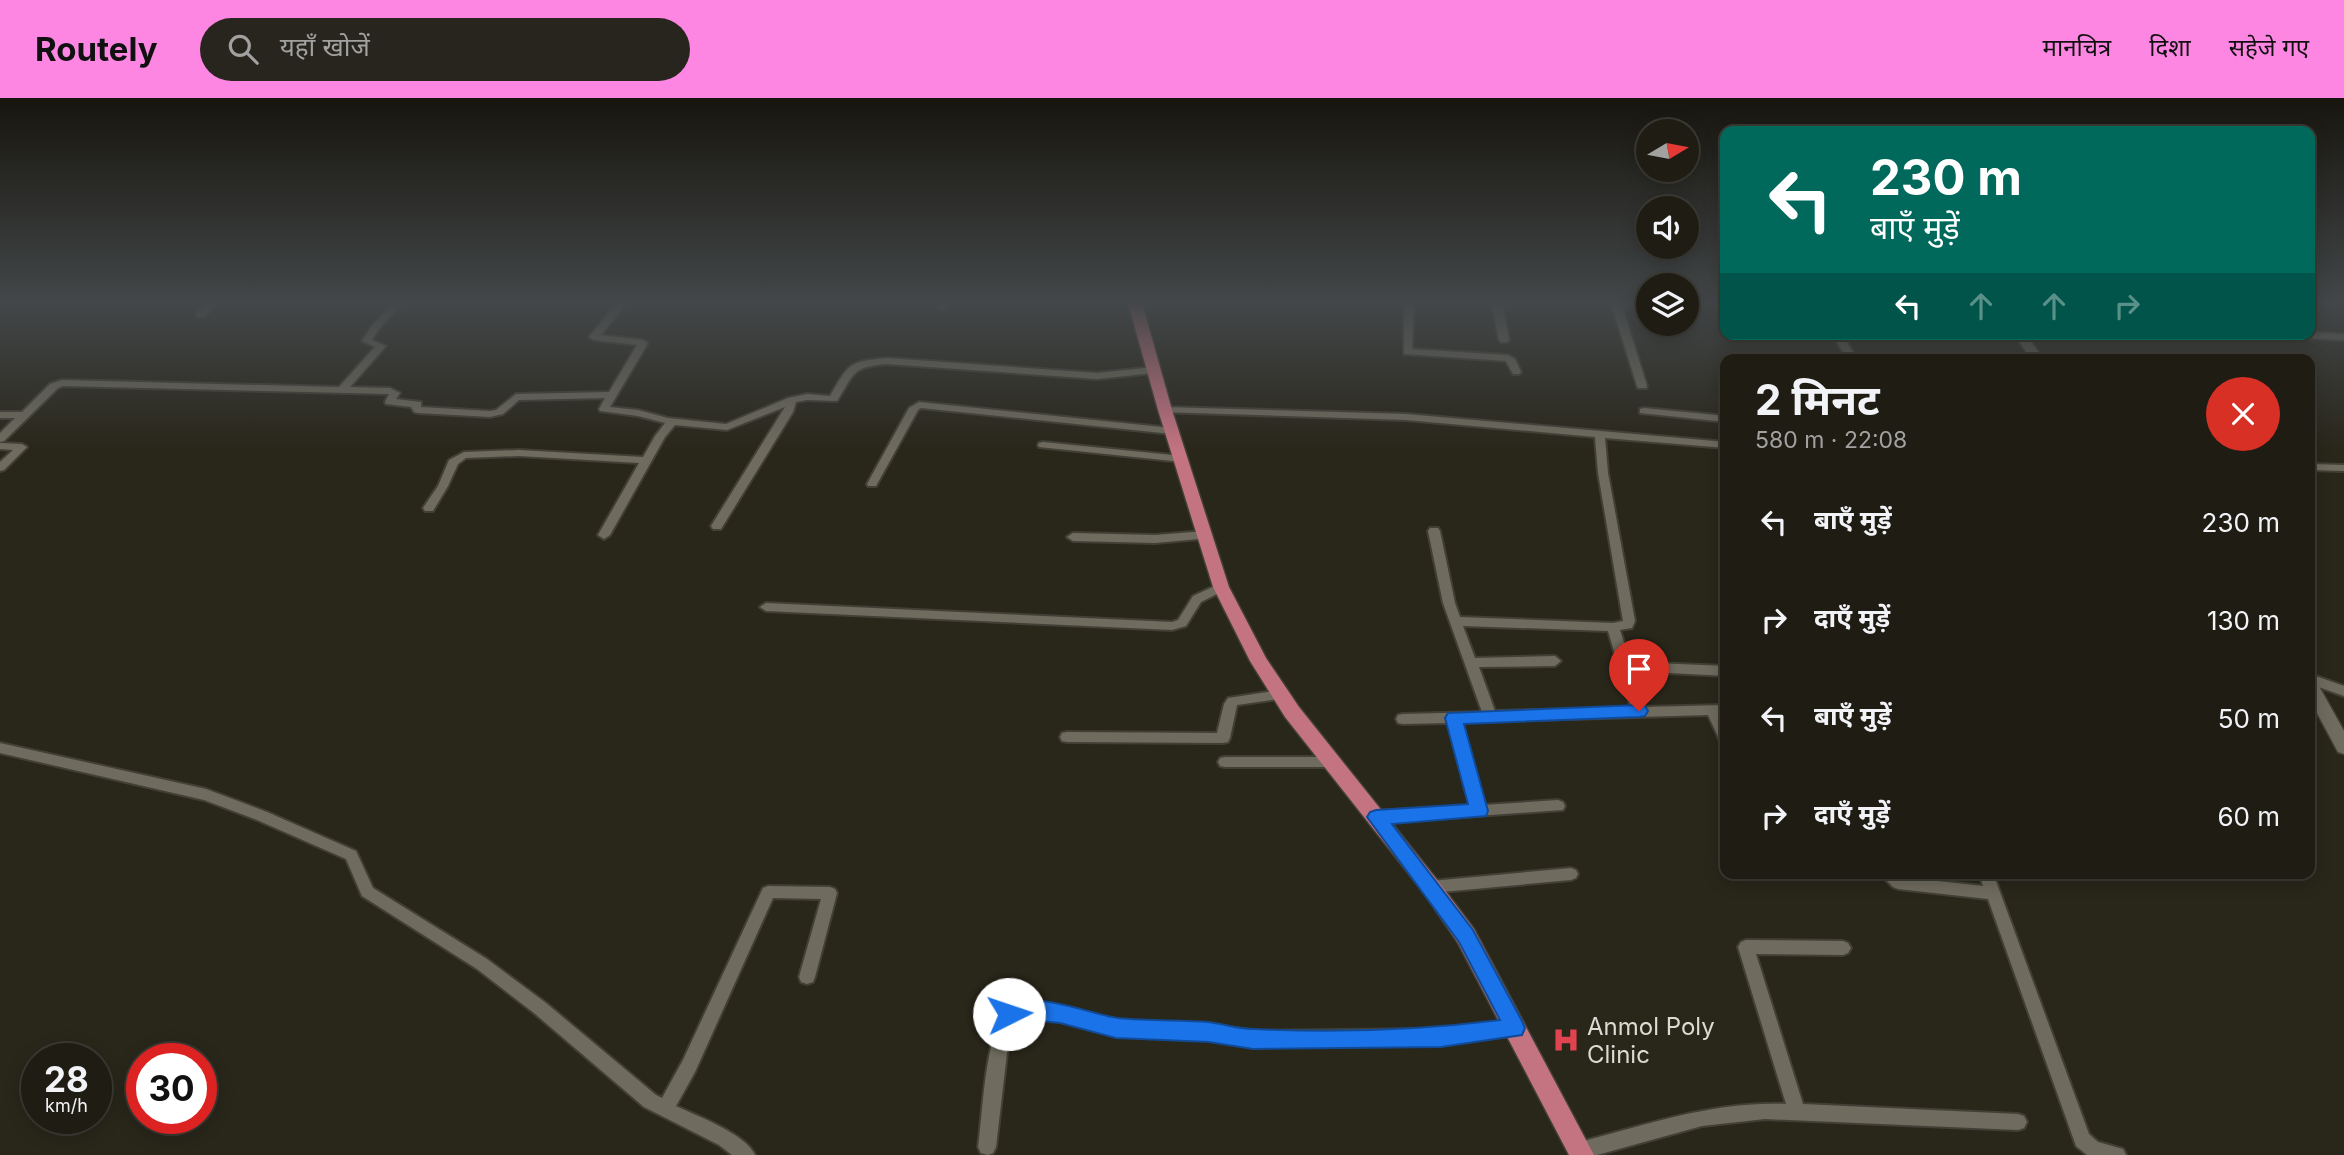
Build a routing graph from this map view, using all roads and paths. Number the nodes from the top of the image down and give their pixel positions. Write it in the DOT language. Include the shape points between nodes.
graph roads {
  1 [pos="375,352"];
  2 [pos="638,352"];
  3 [pos="1149,352"];
  4 [pos="1412,352"];
  5 [pos="1631,352"];
  6 [pos="1154,370"];
  7 [pos="1516,372"];
  8 [pos="1642,386"];
  9 [pos="342,390"];
  10 [pos="614,395"];
  11 [pos="792,400"];
  12 [pos="1165,410"];
  13 [pos="1644,411"];
  14 [pos="0,415"];
  15 [pos="22,415"];
  16 [pos="1720,418"];
  17 [pos="672,422"];
  18 [pos="1172,431"];
  19 [pos="1600,434"];
  20 [pos="0,439"];
  21 [pos="1720,444"];
  22 [pos="1043,445"];
  23 [pos="0,446"];
  24 [pos="1182,459"];
  25 [pos="646,460"];
  26 [pos="2315,467"];
  27 [pos="0,468"];
  28 [pos="2344,468"];
  29 [pos="872,484"];
  30 [pos="429,508"];
  31 [pos="717,526"];
  32 [pos="1434,531"];
  33 [pos="604,535"];
  34 [pos="1206,536"];
  35 [pos="1073,537"];
  36 [pos="1222,587"];
  37 [pos="766,607"];
  38 [pos="1455,621"];
  39 [pos="1613,627"];
  40 [pos="1555,662"];
  41 [pos="1470,663"];
  42 [pos="1625,666"];
  43 [pos="1720,671"];
  44 [pos="2315,681"];
  45 [pos="2344,691"];
  46 [pos="2315,694"];
  47 [pos="1280,695"];
  48 [pos="1719,710"];
  49 [pos="1639,711"];
  50 [pos="1490,716"];
  51 [pos="1454,718"];
  52 [pos="1403,719"];
  53 [pos="1068,737"];
  54 [pos="2344,747"];
  55 [pos="0,748"];
  56 [pos="1225,762"];
  57 [pos="1334,762"];
  58 [pos="1558,806"];
  59 [pos="1479,811"];
  60 [pos="1376,817"];
  61 [pos="1570,874"];
  62 [pos="1893,879"];
  63 [pos="1988,879"];
  64 [pos="1432,887"];
  65 [pos="1994,893"];
  66 [pos="1843,948"];
  67 [pos="807,977"];
  68 [pos="1515,1028"];
  69 [pos="665,1110"];
  70 [pos="1797,1111"];
  71 [pos="2018,1122"];
  72 [pos="987,1147"];
  73 [pos="1581,1153"];
  74 [pos="747,1155"];
  75 [pos="2117,1155"];
  1 -- 9 [label="street"];
  2 -- 10 [label="street"];
  3 -- 6 [label="main road"];
  4 -- 7 [label="street" via="1508,358"];
  5 -- 8 [label="street"];
  6 -- 11 [label="street" via="1097,376 887,361 852,368 833,399"];
  6 -- 12 [label="main road"];
  9 -- 10 [label="street" via="393,392 390,402 417,404 418,410 490,414 516,397"];
  9 -- 15 [label="street" via="62,383"];
  10 -- 17 [label="street" via="606,410"];
  11 -- 17 [label="street" via="727,427"];
  11 -- 31 [label="street"];
  12 -- 18 [label="main road"];
  12 -- 19 [label="street" via="1406,417"];
  13 -- 16 [label="street"];
  14 -- 15 [label="street"];
  15 -- 20 [label="street"];
  17 -- 25 [label="street"];
  18 -- 24 [label="main road"];
  18 -- 29 [label="street" via="919,405"];
  19 -- 21 [label="street"];
  19 -- 39 [label="street" via="1629,621"];
  22 -- 24 [label="street"];
  23 -- 27 [label="street" via="22,447"];
  24 -- 34 [label="main road"];
  25 -- 30 [label="street" via="520,453 464,455 453,462"];
  25 -- 33 [label="street"];
  26 -- 28 [label="street"];
  32 -- 38 [label="street"];
  34 -- 35 [label="street" via="1155,540"];
  34 -- 36 [label="main road"];
  36 -- 37 [label="street" via="1197,599 1182,624 1172,626"];
  36 -- 47 [label="main road"];
  38 -- 39 [label="street"];
  38 -- 41 [label="street"];
  39 -- 42 [label="street"];
  40 -- 41 [label="street"];
  41 -- 50 [label="street"];
  42 -- 43 [label="street"];
  42 -- 49 [label="street"];
  44 -- 45 [label="street"];
  46 -- 54 [label="street"];
  47 -- 53 [label="street" via="1233,701 1223,738"];
  47 -- 57 [label="main road"];
  48 -- 49 [label="street"];
  49 -- 50 [label="street"];
  50 -- 51 [label="street"];
  51 -- 52 [label="street"];
  51 -- 59 [label="street"];
  55 -- 69 [label="street" via="206,795 351,855 367,892 482,964"];
  56 -- 57 [label="street"];
  57 -- 60 [label="main road"];
  58 -- 59 [label="street"];
  59 -- 60 [label="street"];
  60 -- 64 [label="main road"];
  61 -- 64 [label="street"];
  62 -- 65 [label="street" via="1910,885"];
  63 -- 65 [label="street"];
  64 -- 68 [label="main road" via="1466,936"];
  65 -- 75 [label="street" via="2082,1140 2094,1150"];
  66 -- 70 [label="street" via="1746,947"];
  67 -- 69 [label="street" via="830,892 768,892"];
  68 -- 72 [label="street" via="1441,1037 1253,1039 1116,1028 1068,1014 1013,1009 1002,1046"];
  68 -- 73 [label="main road"];
  69 -- 74 [label="street" via="726,1139"];
  70 -- 71 [label="street"];
  70 -- 73 [label="street" via="1702,1118"];
}
